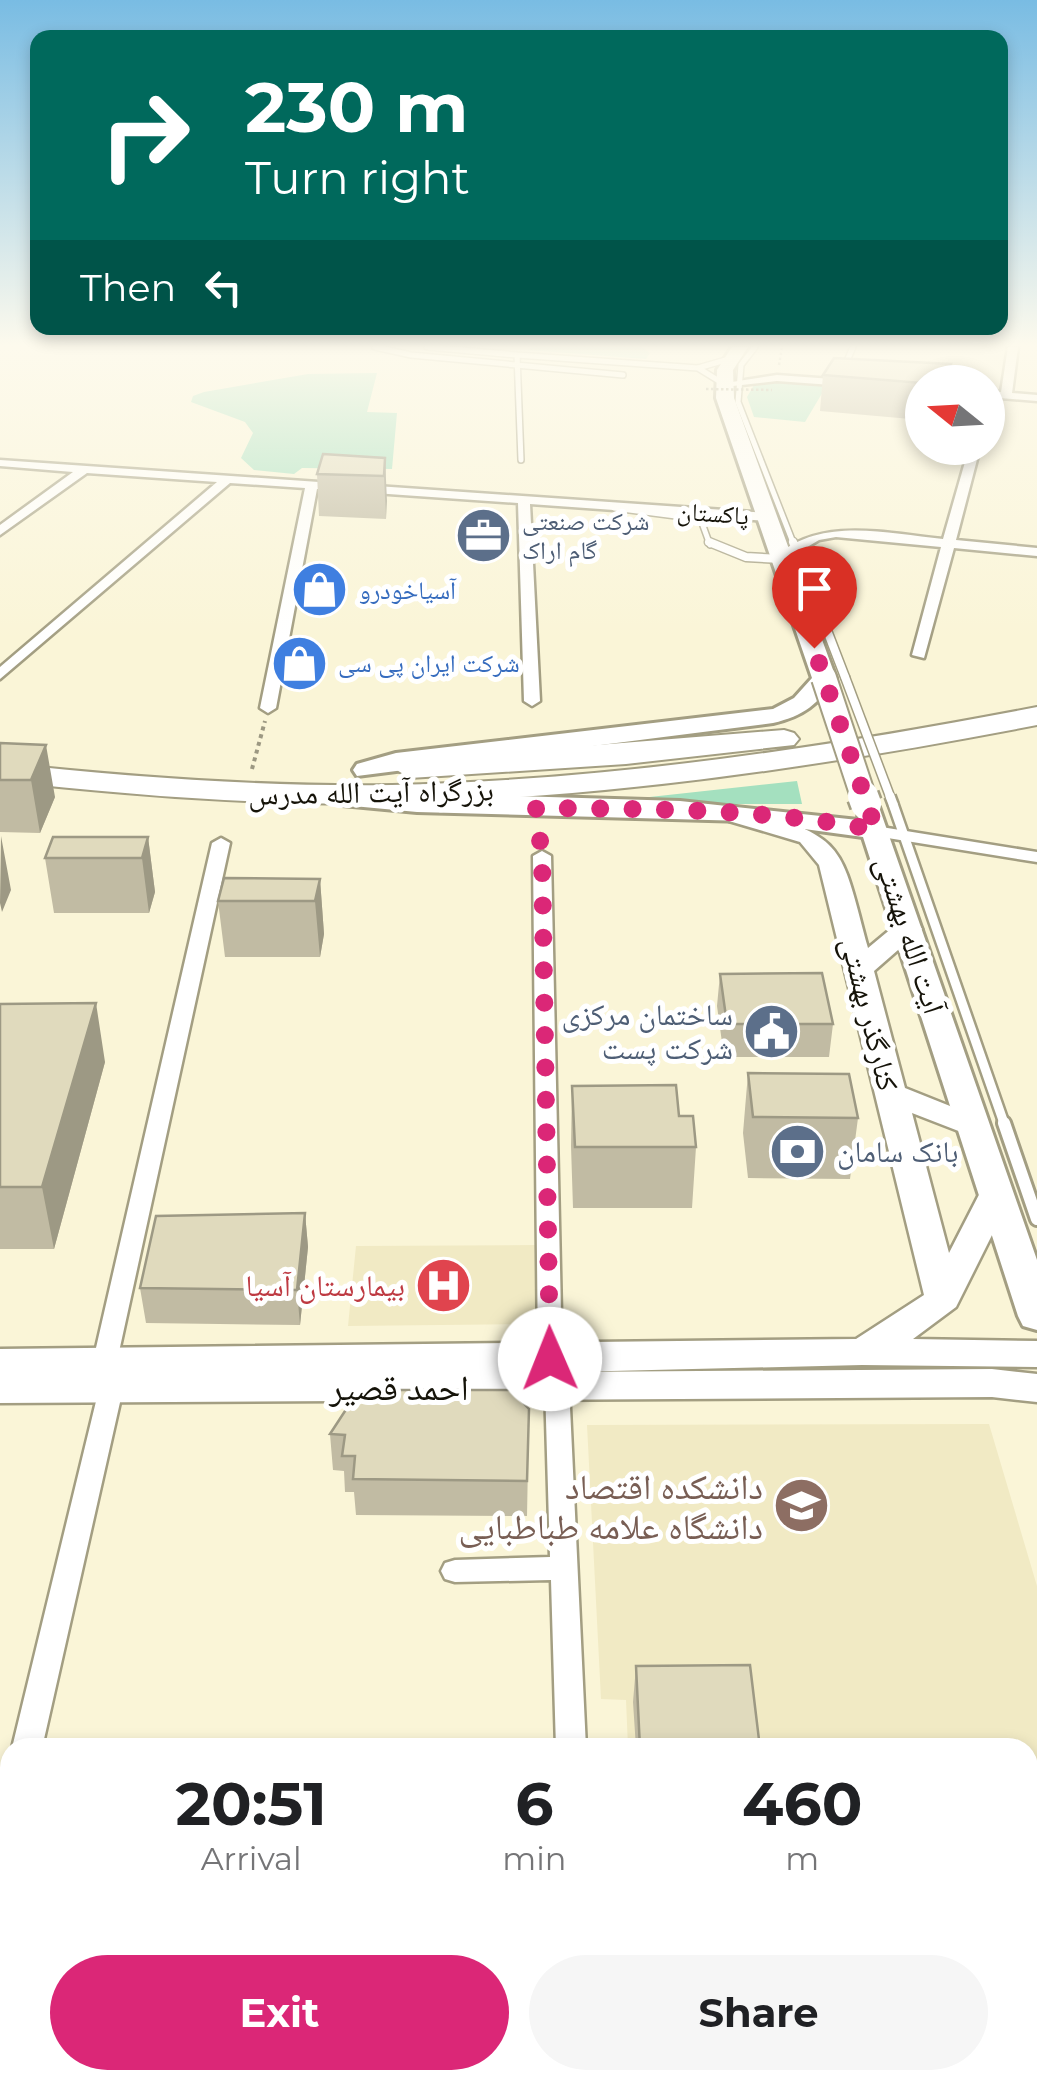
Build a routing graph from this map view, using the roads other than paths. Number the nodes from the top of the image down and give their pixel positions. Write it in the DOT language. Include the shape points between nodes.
graph roads {
  1 [pos="521,444"];
  2 [pos="743,444"];
  3 [pos="752,444"];
  4 [pos="521,460"];
  5 [pos="0,463"];
  6 [pos="969,465"];
  7 [pos="84,469"];
  8 [pos="227,479"];
  9 [pos="312,485"];
  10 [pos="524,500"];
  11 [pos="603,505"];
  12 [pos="768,517"];
  13 [pos="0,530"];
  14 [pos="948,543"];
  15 [pos="1037,552"];
  16 [pos="786,554"];
  17 [pos="918,655"];
  18 [pos="0,675"];
  19 [pos="834,677"];
  20 [pos="1037,692"];
  21 [pos="532,701"];
  22 [pos="268,708"];
  23 [pos="1037,716"];
  24 [pos="4,767"];
  25 [pos="366,770"];
  26 [pos="307,795"];
  27 [pos="711,810"];
  28 [pos="885,819"];
  29 [pos="222,842"];
  30 [pos="542,856"];
  31 [pos="1037,857"];
  32 [pos="908,929"];
  33 [pos="858,970"];
  34 [pos="890,1092"];
  35 [pos="974,1127"];
  36 [pos="996,1192"];
  37 [pos="1037,1219"];
  38 [pos="943,1298"];
  39 [pos="1037,1316"];
  40 [pos="862,1352"];
  41 [pos="1037,1354"];
  42 [pos="0,1362"];
  43 [pos="554,1373"];
  44 [pos="108,1375"];
  45 [pos="1037,1388"];
  46 [pos="0,1389"];
  47 [pos="564,1568"];
  48 [pos="455,1571"];
  49 [pos="29,1738"];
  50 [pos="570,1738"];
  1 -- 4 [label="lane"];
  2 -- 12 [label="main road, آیت الله بهشتی"];
  3 -- 16 [label="lane"];
  5 -- 7 [label="street, پاکستان"];
  6 -- 14 [label="street"];
  7 -- 8 [label="street, پاکستان"];
  7 -- 13 [label="street"];
  8 -- 9 [label="street, پاکستان"];
  8 -- 18 [label="street"];
  9 -- 10 [label="street, پاکستان"];
  9 -- 22 [label="street"];
  10 -- 11 [label="street, پاکستان"];
  10 -- 21 [label="street"];
  11 -- 12 [label="street, پاکستان"];
  11 -- 16 [label="lane" via="692,518 702,523 710,545 746,557"];
  12 -- 16 [label="main road, آیت الله بهشتی"];
  14 -- 15 [label="street"];
  14 -- 16 [label="street" via="836,532"];
  14 -- 17 [label="street"];
  16 -- 19 [label="main road, آیت الله بهشتی"];
  19 -- 25 [label="main road" via="800,707 774,716 396,760"];
  19 -- 28 [label="main road, آیت الله بهشتی, bridge"];
  20 -- 25 [label="highway, بزرگراه آیت الله مدرس" via="760,742"];
  23 -- 26 [label="highway, بزرگراه آیت الله مدرس" via="682,778"];
  24 -- 25 [label="highway, بزرگراه آیت الله مدرس"];
  24 -- 26 [label="highway, بزرگراه آیت الله مدرس" via="205,792"];
  26 -- 27 [label="main road"];
  27 -- 28 [label="main road"];
  27 -- 33 [label="main road, کنارگذر بهشتی" via="783,827 819,844 832,863"];
  28 -- 31 [label="street"];
  28 -- 32 [label="main road, آیت الله بهشتی"];
  28 -- 37 [label="lane" via="910,858"];
  29 -- 44 [label="street"];
  30 -- 43 [label="street"];
  32 -- 33 [label="main road"];
  32 -- 35 [label="main road, آیت الله بهشتی"];
  33 -- 34 [label="main road, کنارگذر بهشتی"];
  34 -- 35 [label="main road"];
  34 -- 38 [label="main road, کنارگذر بهشتی"];
  35 -- 36 [label="main road, آیت الله بهشتی"];
  36 -- 38 [label="main road"];
  36 -- 39 [label="main road, آیت الله بهشتی"];
  38 -- 40 [label="main road"];
  40 -- 41 [label="main road, احمد قصیر"];
  40 -- 43 [label="main road, احمد قصیر"];
  42 -- 44 [label="main road, احمد قصیر"];
  43 -- 44 [label="main road, احمد قصیر"];
  43 -- 45 [label="main road, احمد قصیر"];
  43 -- 47 [label="street"];
  44 -- 46 [label="main road, احمد قصیر"];
  44 -- 49 [label="street"];
  47 -- 48 [label="street"];
  47 -- 50 [label="street"];
}
